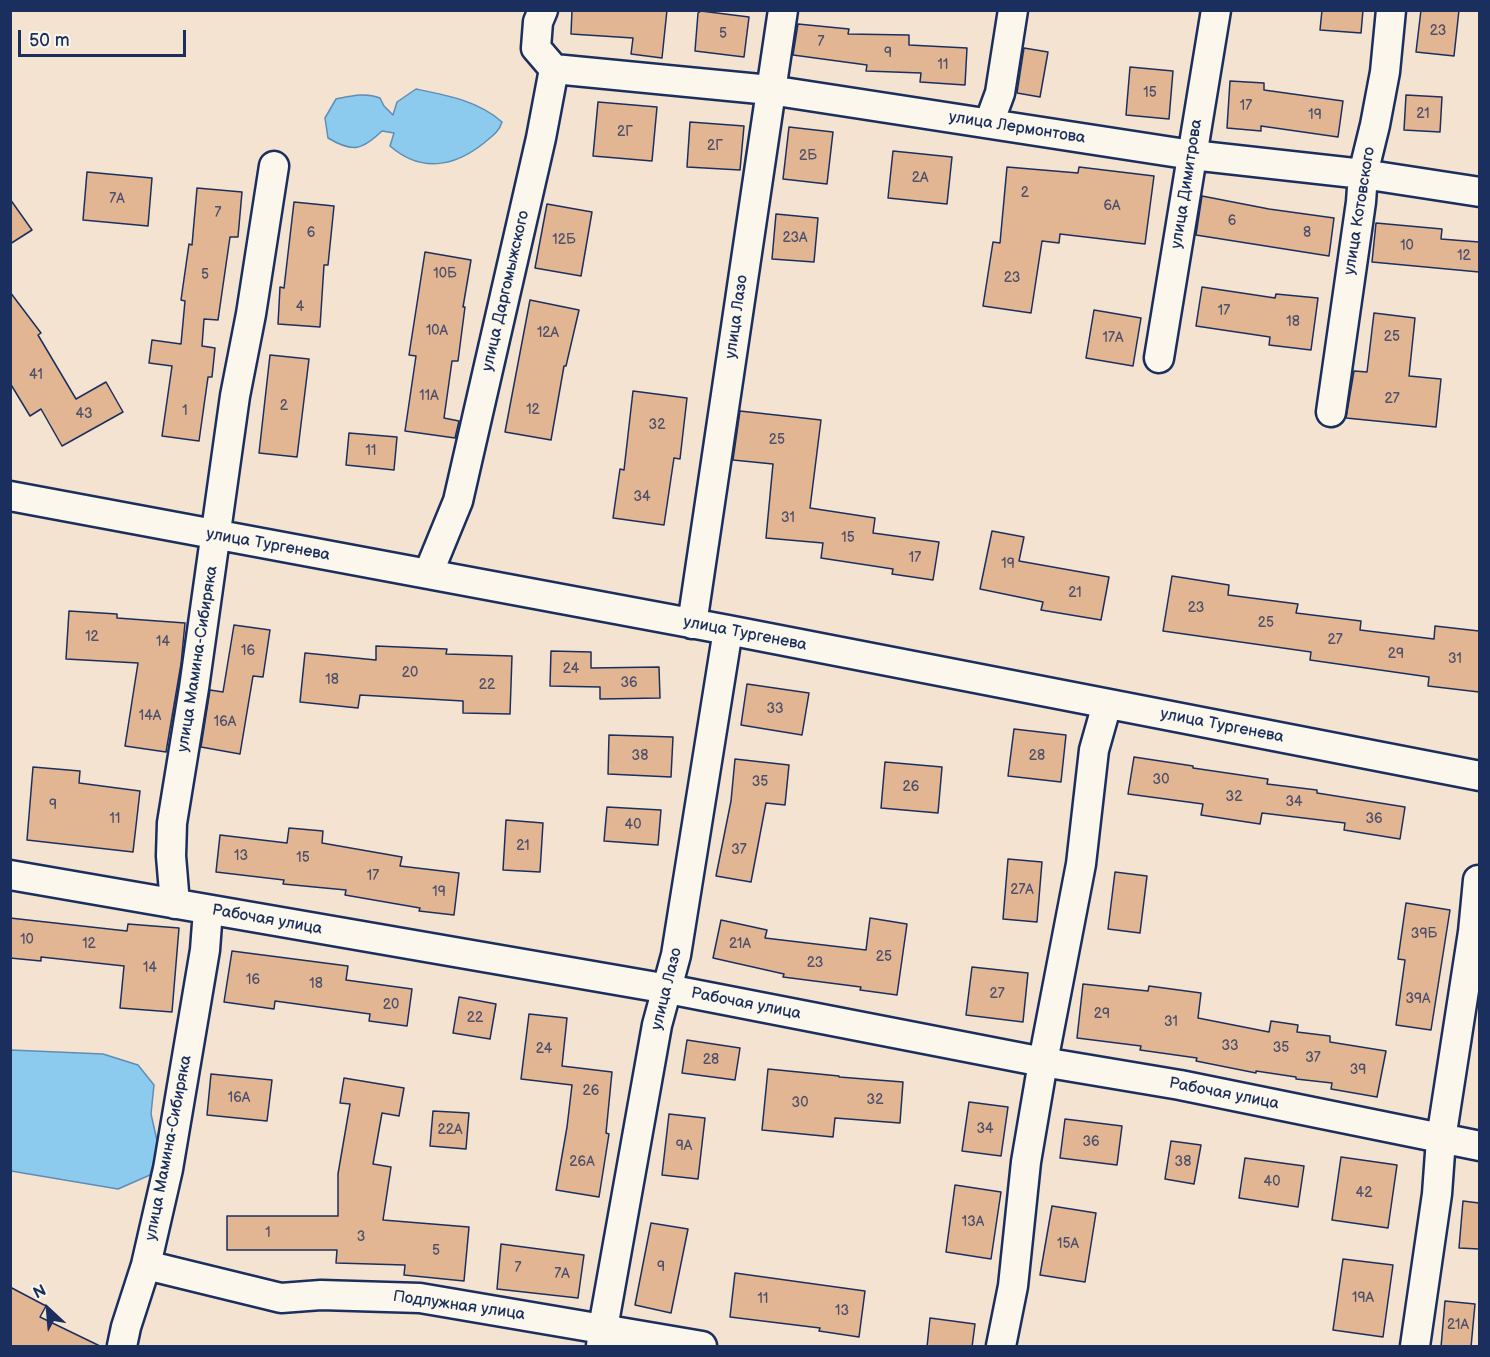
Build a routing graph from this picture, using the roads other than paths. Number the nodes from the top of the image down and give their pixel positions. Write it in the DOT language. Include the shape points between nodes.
graph roads {
  1 [pos="543,10"];
  2 [pos="783,10"];
  3 [pos="1013,10"];
  4 [pos="1216,10"];
  5 [pos="1390,10"];
  6 [pos="555,69"];
  7 [pos="770,90"];
  8 [pos="989,123"];
  9 [pos="1192,155"];
  10 [pos="274,166"];
  11 [pos="1363,174"];
  12 [pos="1479,192"];
  13 [pos="1159,358"];
  14 [pos="1331,412"];
  15 [pos="10,496"];
  16 [pos="217,536"];
  17 [pos="428,574"];
  18 [pos="692,624"];
  19 [pos="728,630"];
  20 [pos="1107,704"];
  21 [pos="1479,776"];
  22 [pos="10,875"];
  23 [pos="1478,880"];
  24 [pos="175,904"];
  25 [pos="208,910"];
  26 [pos="668,989"];
  27 [pos="1043,1062"];
  28 [pos="1441,1139"];
  29 [pos="1479,1146"];
  30 [pos="146,1265"];
  31 [pos="602,1337"];
  32 [pos="122,1347"];
  33 [pos="702,1347"];
  34 [pos="1001,1347"];
  35 [pos="1415,1347"];
  1 -- 6 [label="street" via="536,48"];
  2 -- 7 [label="street, улица Лазо"];
  3 -- 8 [label="street" via="1000,93"];
  4 -- 9 [label="street, улица Димитрова"];
  5 -- 11 [label="street, улица Котовского" via="1385,72"];
  6 -- 7 [label="street, улица Лермонтова"];
  6 -- 17 [label="street, улица Даргомыжского" via="458,501"];
  7 -- 8 [label="street, улица Лермонтова"];
  7 -- 18 [label="street, улица Лазо"];
  8 -- 9 [label="street, улица Лермонтова"];
  9 -- 11 [label="street, улица Лермонтова"];
  9 -- 13 [label="street, улица Димитрова"];
  10 -- 16 [label="street, улица Мамина-Сибиряка" via="235,396"];
  11 -- 12 [label="street, улица Лермонтова"];
  11 -- 14 [label="street, улица Котовского"];
  15 -- 16 [label="street, улица Тургенева"];
  16 -- 17 [label="street, улица Тургенева"];
  16 -- 24 [label="street, улица Мамина-Сибиряка" via="172,822"];
  17 -- 18 [label="street, улица Тургенева"];
  18 -- 19 [label="street, улица Тургенева"];
  19 -- 20 [label="street, улица Тургенева"];
  19 -- 26 [label="street, улица Лазо"];
  20 -- 21 [label="street, улица Тургенева"];
  20 -- 27 [label="street" via="1094,750 1081,864"];
  22 -- 24 [label="street, Рабочая улица"];
  23 -- 28 [label="street"];
  24 -- 25 [label="street, Рабочая улица"];
  25 -- 26 [label="street, Рабочая улица"];
  25 -- 30 [label="street, улица Мамина-Сибиряка" via="205,951 168,1169"];
  26 -- 27 [label="street, Рабочая улица"];
  26 -- 31 [label="street, улица Лазо" via="657,1025"];
  27 -- 28 [label="street, Рабочая улица" via="1179,1085"];
  27 -- 34 [label="street"];
  28 -- 29 [label="street, Рабочая улица"];
  28 -- 35 [label="street"];
  30 -- 31 [label="street, Подлужная улица" via="281,1298 321,1294 420,1298"];
  30 -- 32 [label="street, улица Мамина-Сибиряка"];
  31 -- 33 [label="street, Подлужная улица"];
}
